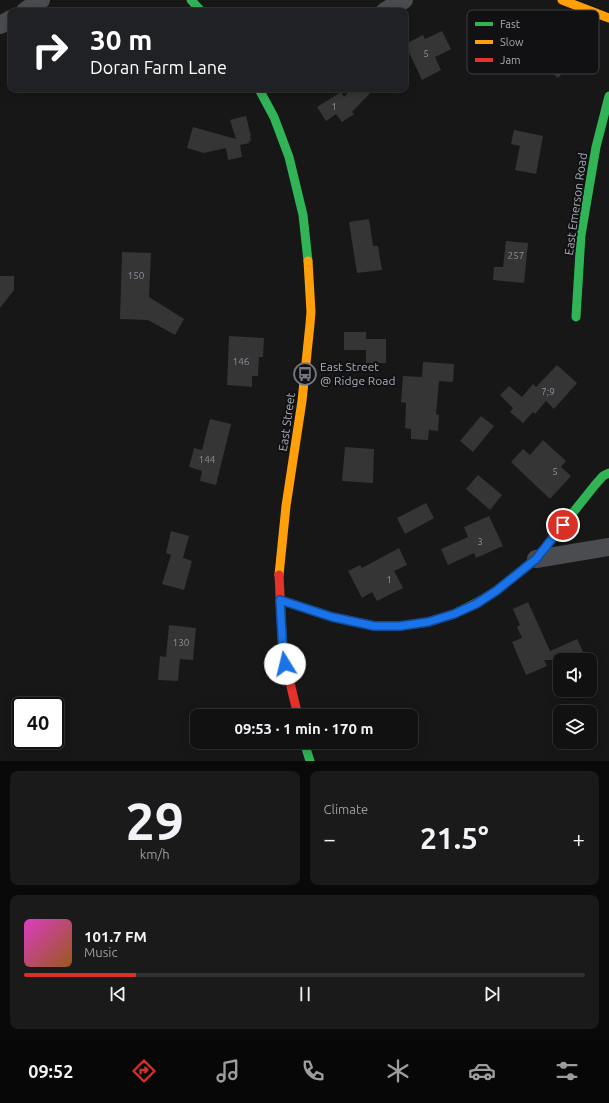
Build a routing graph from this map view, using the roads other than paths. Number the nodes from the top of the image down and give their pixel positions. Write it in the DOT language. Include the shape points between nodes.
graph roads {
  1 [pos="41,0"];
  2 [pos="191,0"];
  3 [pos="404,0"];
  4 [pos="562,0"];
  5 [pos="29,8"];
  6 [pos="198,8"];
  7 [pos="390,8"];
  8 [pos="588,10"];
  9 [pos="599,14"];
  10 [pos="609,18"];
  11 [pos="261,92"];
  12 [pos="609,96"];
  13 [pos="576,317"];
  14 [pos="609,472"];
  15 [pos="609,547"];
  16 [pos="536,559"];
  17 [pos="280,600"];
  18 [pos="296,709"];
  19 [pos="306,749"];
  20 [pos="310,761"];
  1 -- 5 [label="street"];
  2 -- 6 [label="street"];
  3 -- 7 [label="street"];
  4 -- 8 [label="street"];
  9 -- 10 [label="street"];
  11 -- 17 [label="street, East Street" via="274,117 289,157 304,215 311,312 302,400 286,506 279,580"];
  12 -- 13 [label="street, East Emerson Road" via="596,147 581,235"];
  14 -- 16 [label="street" via="595,484"];
  15 -- 16 [label="street"];
  16 -- 17 [label="street" via="476,604 428,622 374,626 332,617"];
  17 -- 18 [label="street, East Street" via="283,653"];
  19 -- 20 [label="street"];
}
